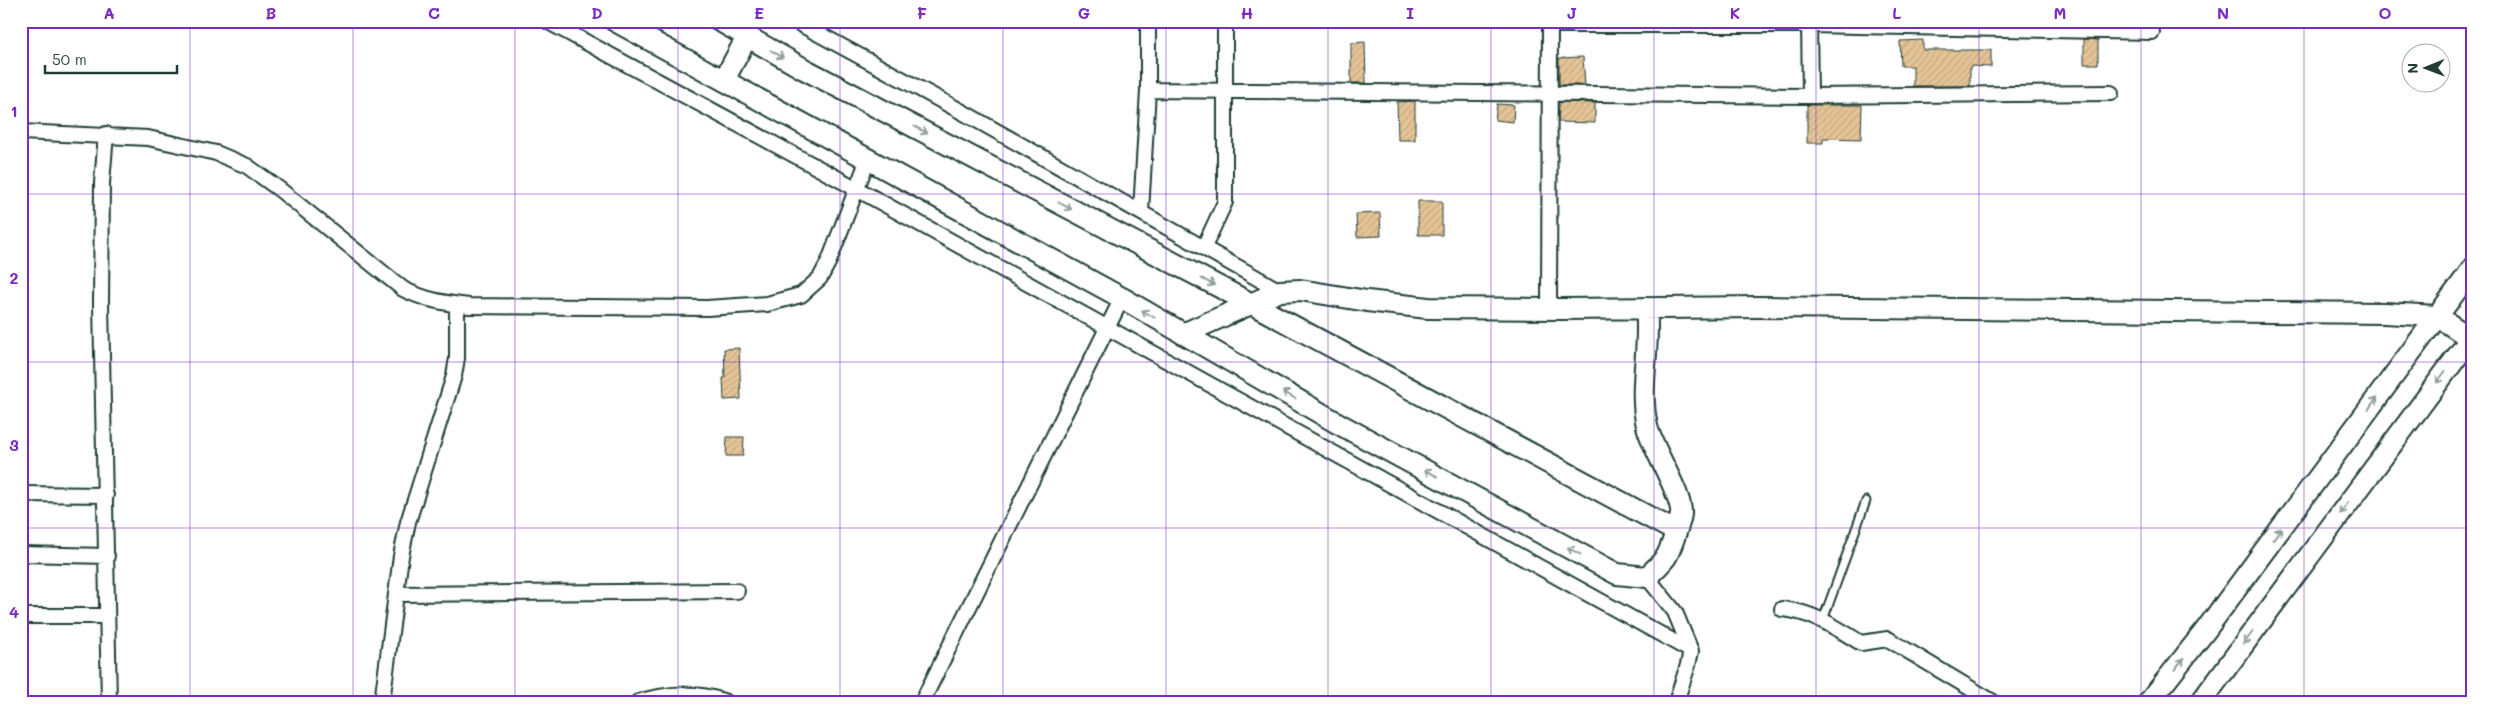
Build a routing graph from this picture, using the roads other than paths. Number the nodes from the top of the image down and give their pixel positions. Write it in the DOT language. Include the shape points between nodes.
graph roads {
  1 [pos="547,21"];
  2 [pos="615,21"];
  3 [pos="720,21"];
  4 [pos="795,21"];
  5 [pos="1148,21"];
  6 [pos="1225,21"];
  7 [pos="1550,23"];
  8 [pos="1809,23"];
  9 [pos="2152,32"];
  10 [pos="747,37"];
  11 [pos="724,80"];
  12 [pos="1148,90"];
  13 [pos="1225,91"];
  14 [pos="1550,92"];
  15 [pos="2111,93"];
  16 [pos="1810,96"];
  17 [pos="21,132"];
  18 [pos="106,134"];
  19 [pos="868,159"];
  20 [pos="856,189"];
  21 [pos="1141,212"];
  22 [pos="1204,247"];
  23 [pos="2473,268"];
  24 [pos="1280,291"];
  25 [pos="1122,298"];
  26 [pos="457,305"];
  27 [pos="1252,305"];
  28 [pos="1646,308"];
  29 [pos="1550,309"];
  30 [pos="2437,316"];
  31 [pos="1108,327"];
  32 [pos="1183,334"];
  33 [pos="2471,336"];
  34 [pos="21,494"];
  35 [pos="106,494"];
  36 [pos="1866,501"];
  37 [pos="1675,531"];
  38 [pos="21,554"];
  39 [pos="107,556"];
  40 [pos="1647,577"];
  41 [pos="737,591"];
  42 [pos="396,594"];
  43 [pos="1782,609"];
  44 [pos="21,616"];
  45 [pos="107,616"];
  46 [pos="1823,620"];
  47 [pos="1690,651"];
  48 [pos="109,702"];
  49 [pos="382,702"];
  50 [pos="638,702"];
  51 [pos="726,702"];
  52 [pos="922,702"];
  53 [pos="1676,702"];
  54 [pos="1993,702"];
  55 [pos="2149,702"];
  56 [pos="2201,702"];
  1 -- 20 [label="street"];
  2 -- 11 [label="street"];
  3 -- 10 [label="street"];
  4 -- 21 [label="street"];
  5 -- 12 [label="street"];
  6 -- 13 [label="street"];
  7 -- 8 [label="street"];
  7 -- 14 [label="street"];
  8 -- 9 [label="street"];
  8 -- 16 [label="street"];
  10 -- 11 [label="street"];
  10 -- 27 [label="street, one-way"];
  11 -- 19 [label="street"];
  12 -- 13 [label="street"];
  12 -- 21 [label="street"];
  13 -- 14 [label="street"];
  13 -- 22 [label="street" via="1224,202"];
  14 -- 16 [label="street"];
  14 -- 29 [label="street"];
  15 -- 16 [label="street"];
  17 -- 18 [label="street"];
  18 -- 26 [label="street" via="184,144 247,166 403,289 420,298"];
  18 -- 35 [label="street" via="101,226"];
  19 -- 20 [label="street"];
  19 -- 25 [label="street"];
  20 -- 26 [label="street" via="820,278 800,295 784,301 707,308"];
  20 -- 31 [label="street"];
  21 -- 22 [label="street"];
  22 -- 24 [label="street"];
  23 -- 30 [label="street"];
  24 -- 27 [label="street"];
  24 -- 29 [label="street" via="1317,292 1428,308"];
  25 -- 31 [label="street"];
  32 -- 25 [label="street, one-way"];
  26 -- 42 [label="street" via="454,376 408,522"];
  27 -- 32 [label="street"];
  27 -- 37 [label="street"];
  28 -- 29 [label="street"];
  28 -- 30 [label="street" via="2149,310"];
  28 -- 37 [label="street" via="1646,424 1680,506 1681,514"];
  30 -- 33 [label="street"];
  55 -- 30 [label="street, one-way"];
  31 -- 47 [label="street"];
  31 -- 52 [label="street"];
  40 -- 32 [label="street, one-way" via="1617,574 1339,424"];
  33 -- 56 [label="street, one-way"];
  34 -- 35 [label="street"];
  35 -- 39 [label="street"];
  36 -- 46 [label="lane"];
  37 -- 40 [label="street" via="1666,557"];
  38 -- 39 [label="street"];
  39 -- 45 [label="street"];
  40 -- 47 [label="street" via="1676,612"];
  41 -- 42 [label="street"];
  42 -- 49 [label="street"];
  43 -- 46 [label="street" via="1801,611"];
  44 -- 45 [label="street"];
  45 -- 48 [label="street"];
  46 -- 54 [label="street" via="1861,643 1888,639"];
  47 -- 53 [label="street"];
  50 -- 51 [label="street" via="659,696 690,694"];
}
